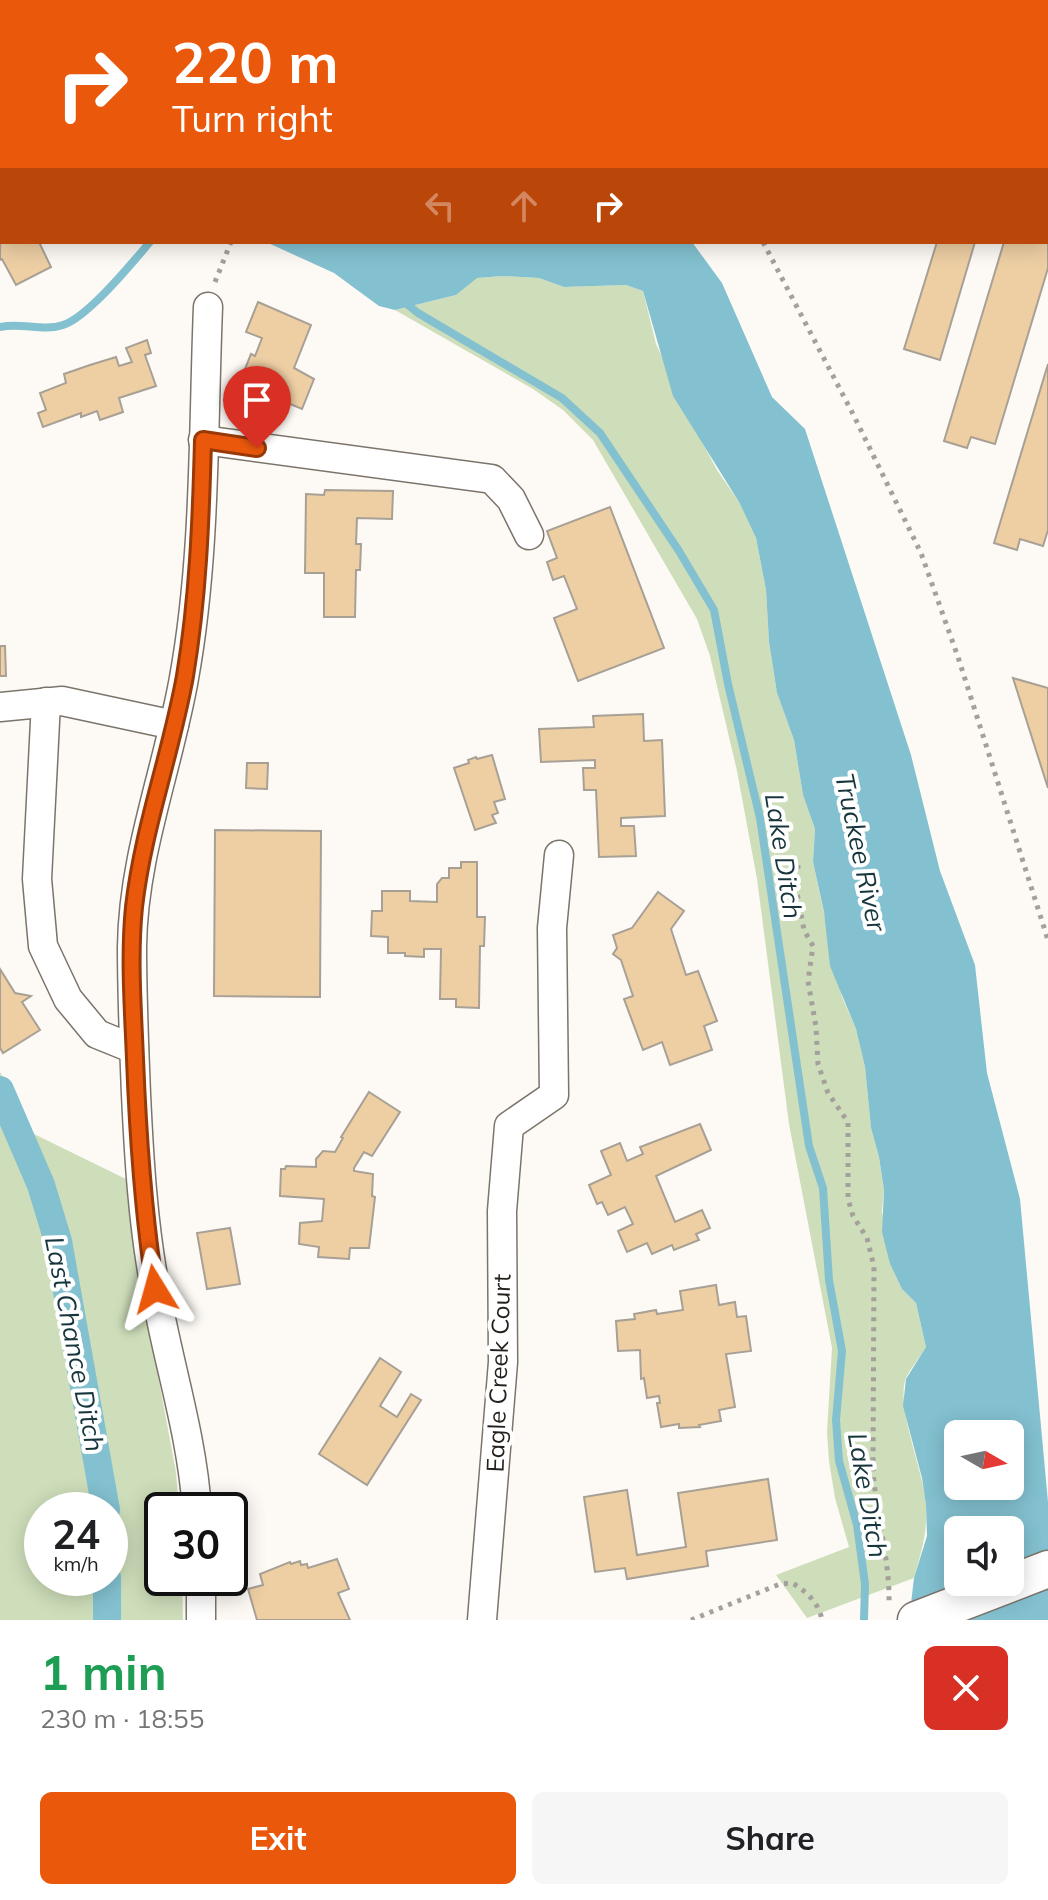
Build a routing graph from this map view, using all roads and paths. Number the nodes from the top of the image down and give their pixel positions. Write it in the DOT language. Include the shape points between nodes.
graph roads {
  1 [pos="230,244"];
  2 [pos="764,244"];
  3 [pos="208,307"];
  4 [pos="203,440"];
  5 [pos="529,535"];
  6 [pos="46,702"];
  7 [pos="0,707"];
  8 [pos="174,725"];
  9 [pos="559,855"];
  10 [pos="798,865"];
  11 [pos="1048,940"];
  12 [pos="134,1049"];
  13 [pos="195,1492"];
  14 [pos="1048,1569"];
  15 [pos="201,1596"];
  16 [pos="902,1615"];
  17 [pos="201,1620"];
  18 [pos="482,1620"];
  19 [pos="691,1620"];
  20 [pos="822,1620"];
  1 -- 3 [label="path"];
  2 -- 11 [label="path" via="921,553"];
  3 -- 4 [label="street"];
  4 -- 5 [label="street" via="492,479 511,499"];
  4 -- 8 [label="street" via="196,590"];
  6 -- 7 [label="street"];
  6 -- 8 [label="street"];
  6 -- 12 [label="street" via="37,879 43,946 68,999 97,1034"];
  8 -- 12 [label="street" via="135,897"];
  9 -- 18 [label="street, Eagle Creek Court" via="552,928 554,1095 509,1126 502,1211 503,1362"];
  10 -- 16 [label="path" via="804,930 813,946 808,981 818,1064 828,1093 848,1122 848,1199 874,1267 875,1502 889,1578"];
  12 -- 13 [label="street" via="144,1217"];
  14 -- 16 [label="main road"];
  15 -- 17 [label="street"];
  19 -- 20 [label="path" via="792,1583 812,1599"];
}
